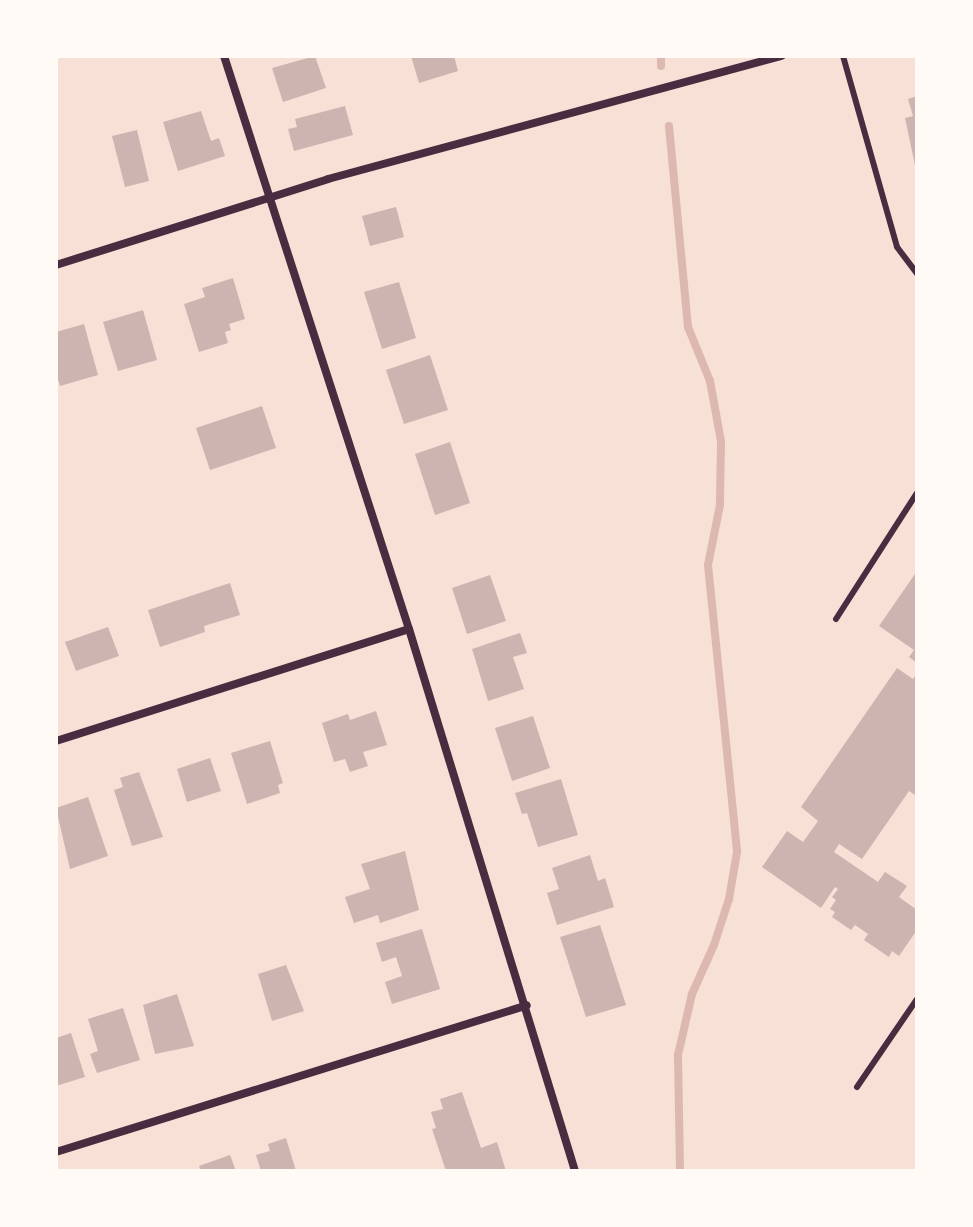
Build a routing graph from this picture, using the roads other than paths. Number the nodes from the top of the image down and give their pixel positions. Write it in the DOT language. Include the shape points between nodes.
graph roads {
  1 [pos="224,56"];
  2 [pos="782,56"];
  3 [pos="843,56"];
  4 [pos="271,199"];
  5 [pos="56,265"];
  6 [pos="917,274"];
  7 [pos="917,493"];
  8 [pos="836,619"];
  9 [pos="409,629"];
  10 [pos="56,741"];
  11 [pos="917,999"];
  12 [pos="527,1005"];
  13 [pos="857,1087"];
  14 [pos="56,1152"];
  15 [pos="575,1171"];
  1 -- 4 [label="street"];
  2 -- 4 [label="street" via="447,145"];
  3 -- 6 [label="lane" via="897,247"];
  4 -- 5 [label="street"];
  4 -- 9 [label="street"];
  7 -- 8 [label="lane"];
  9 -- 10 [label="street"];
  9 -- 12 [label="street"];
  11 -- 13 [label="lane"];
  12 -- 14 [label="street"];
  12 -- 15 [label="street"];
}
